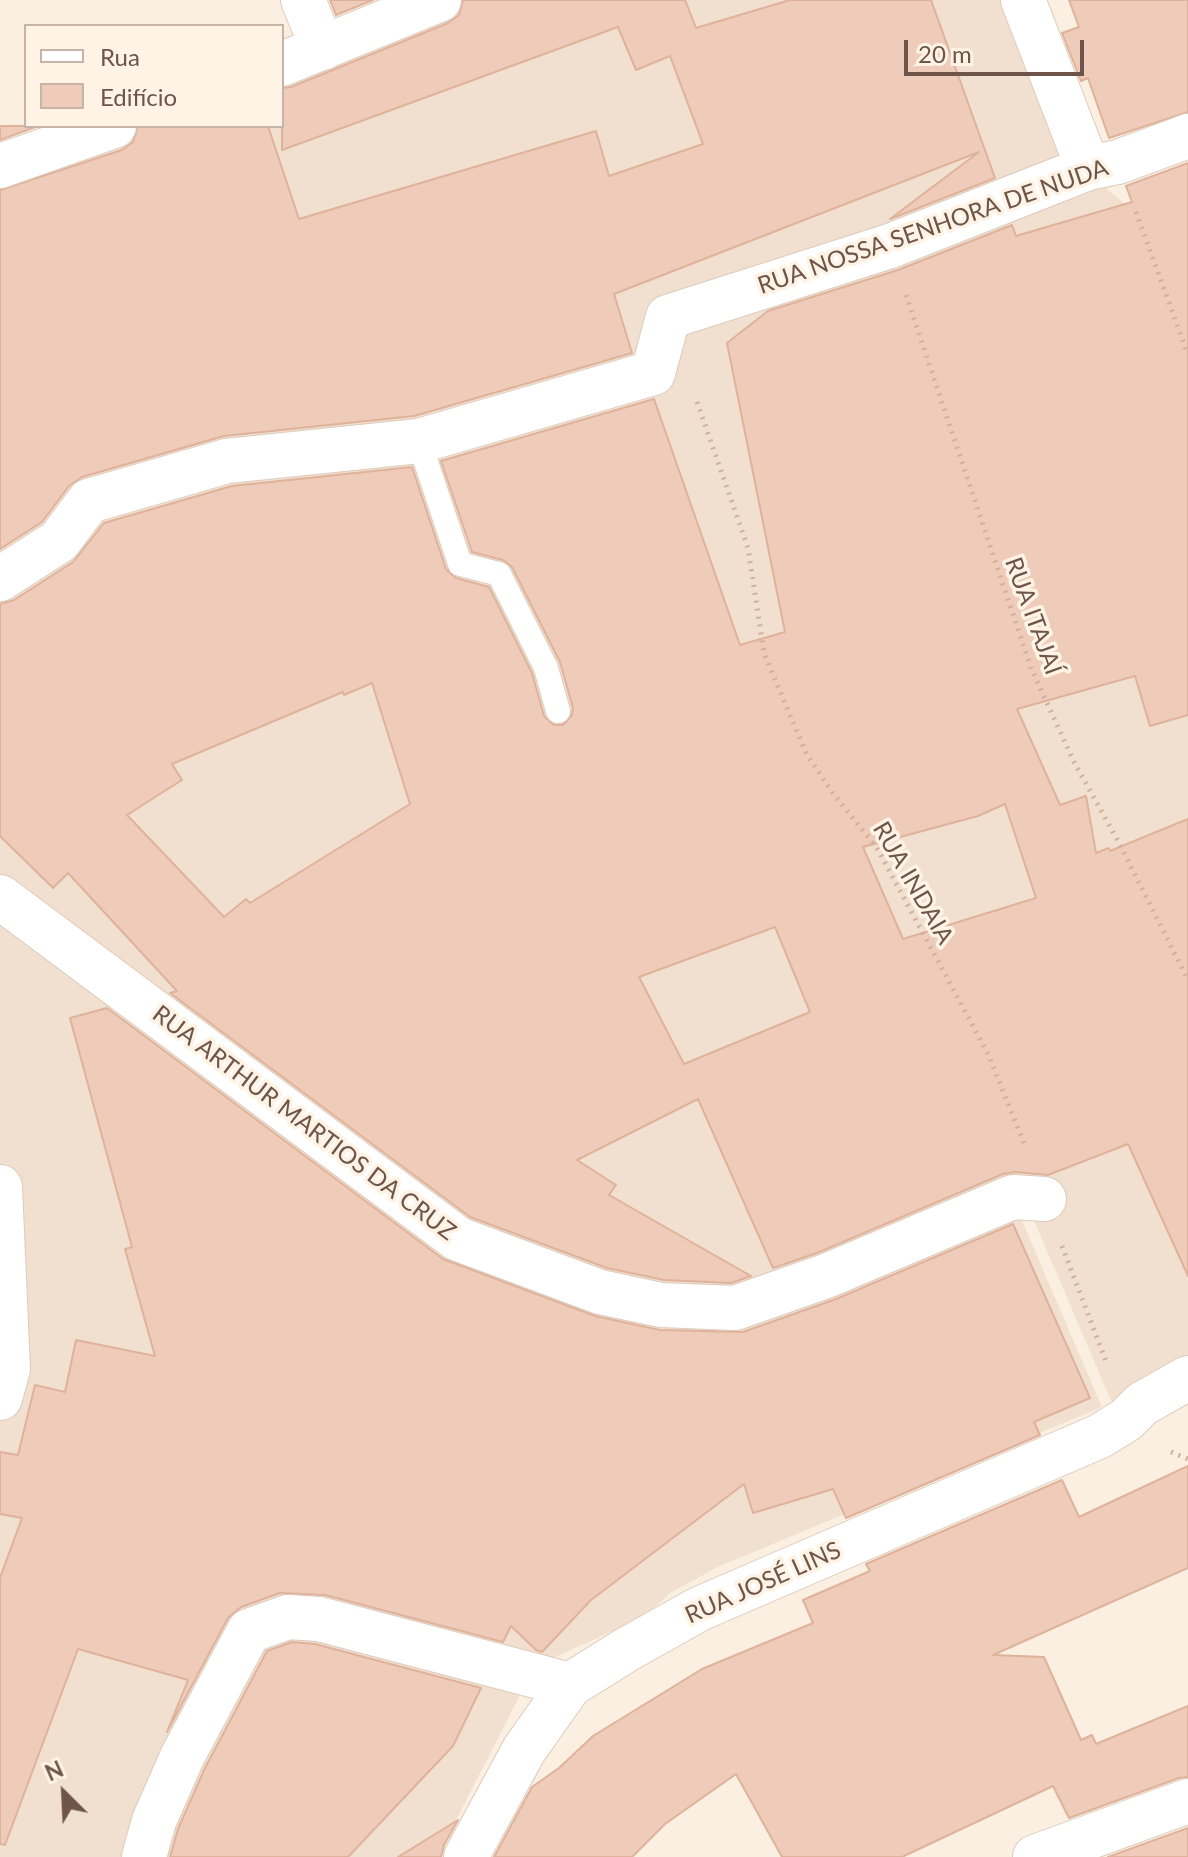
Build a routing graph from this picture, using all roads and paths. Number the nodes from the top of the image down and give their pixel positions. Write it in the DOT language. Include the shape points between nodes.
graph roads {
  1 [pos="303,0"];
  2 [pos="439,0"];
  3 [pos="1023,0"];
  4 [pos="323,48"];
  5 [pos="284,63"];
  6 [pos="108,128"];
  7 [pos="1188,136"];
  8 [pos="1103,165"];
  9 [pos="0,166"];
  10 [pos="890,246"];
  11 [pos="668,317"];
  12 [pos="1188,355"];
  13 [pos="419,441"];
  14 [pos="0,579"];
  15 [pos="558,711"];
  16 [pos="0,897"];
  17 [pos="1188,980"];
  18 [pos="0,1187"];
  19 [pos="1044,1199"];
  20 [pos="1188,1378"];
  21 [pos="0,1398"];
  22 [pos="1134,1412"];
  23 [pos="570,1685"];
  24 [pos="1188,1801"];
  25 [pos="149,1839"];
  26 [pos="466,1857"];
  27 [pos="1035,1857"];
  1 -- 4 [label="street"];
  2 -- 4 [label="street"];
  3 -- 8 [label="street"];
  4 -- 5 [label="street"];
  6 -- 9 [label="street"];
  7 -- 8 [label="street, RUA NOSSA SENHORA DE NUDA"];
  8 -- 10 [label="street, RUA NOSSA SENHORA DE NUDA"];
  8 -- 12 [label="path"];
  10 -- 11 [label="street, RUA NOSSA SENHORA DE NUDA"];
  10 -- 17 [label="path, RUA ITAJAÍ" via="1031,668"];
  11 -- 13 [label="street" via="653,373"];
  11 -- 19 [label="path, RUA INDAIA" via="748,548 764,653 806,753 877,848 988,1054"];
  13 -- 14 [label="street" via="227,461 89,501 59,541"];
  13 -- 15 [label="lane" via="460,564 499,574 546,668"];
  16 -- 19 [label="street, RUA ARTHUR MARTIOS DA CRUZ" via="458,1239 600,1292 661,1305 735,1308 826,1276 1013,1197"];
  18 -- 21 [label="street" via="8,1369"];
  19 -- 22 [label="path, RUA INDAIA" via="1119,1394"];
  20 -- 22 [label="street, RUA JOSÉ LINS"];
  22 -- 23 [label="street, RUA JOSÉ LINS" via="1100,1436 699,1609"];
  23 -- 25 [label="street" via="319,1619 288,1617 249,1631 182,1757"];
  23 -- 26 [label="street, RUA JOSÉ LINS" via="524,1750"];
  24 -- 27 [label="street"];
}
